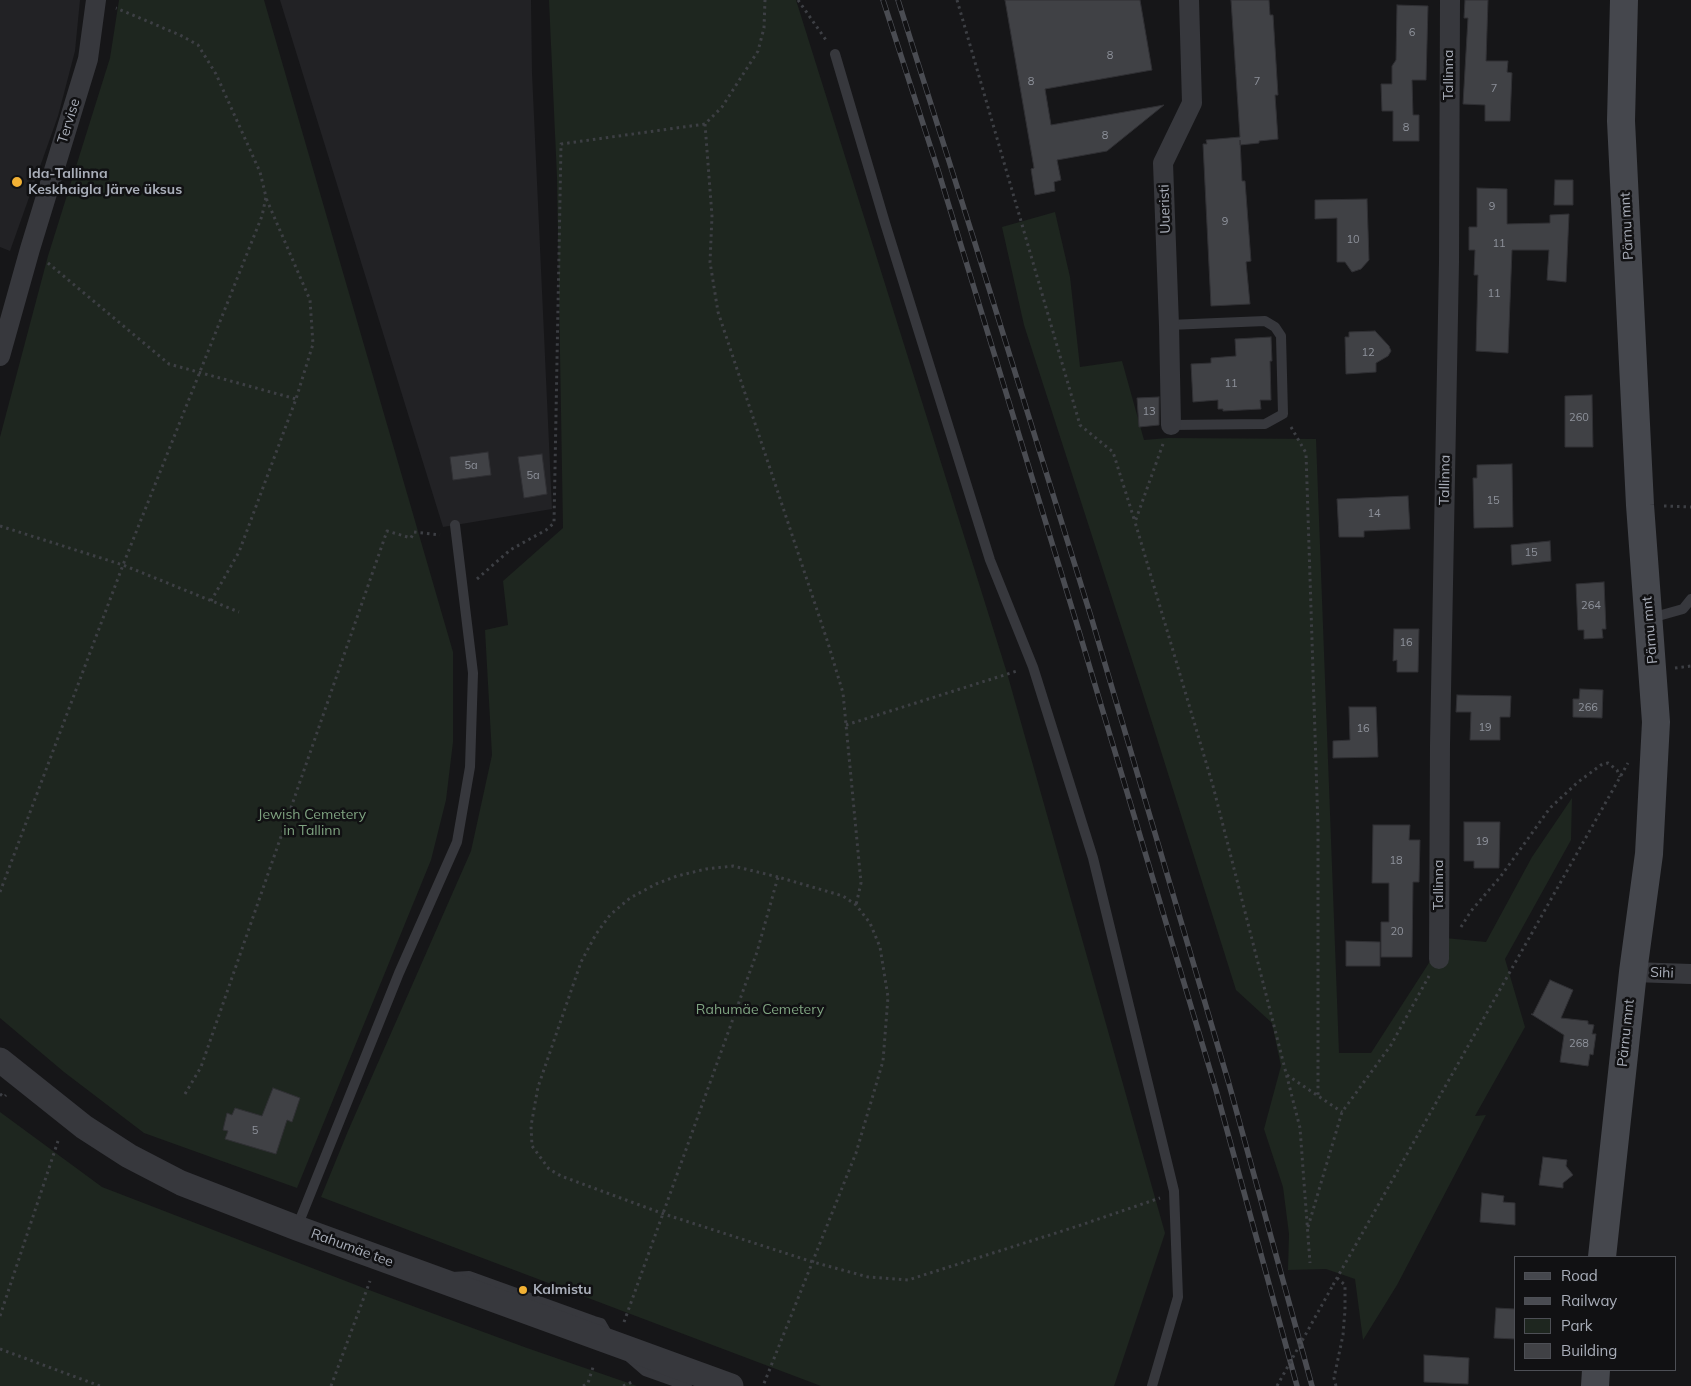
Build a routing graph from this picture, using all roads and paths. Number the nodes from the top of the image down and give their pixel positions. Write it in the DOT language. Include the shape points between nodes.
graph roads {
  1 [pos="765,0"];
  2 [pos="798,0"];
  3 [pos="957,0"];
  4 [pos="1189,0"];
  5 [pos="1450,0"];
  6 [pos="1624,0"];
  7 [pos="104,4"];
  8 [pos="835,54"];
  9 [pos="705,124"];
  10 [pos="266,197"];
  11 [pos="30,249"];
  12 [pos="1169,325"];
  13 [pos="0,356"];
  14 [pos="200,372"];
  15 [pos="296,399"];
  16 [pos="1283,414"];
  17 [pos="1170,424"];
  18 [pos="1656,506"];
  19 [pos="1691,507"];
  20 [pos="1135,522"];
  21 [pos="455,525"];
  22 [pos="0,526"];
  23 [pos="431,534"];
  24 [pos="123,565"];
  25 [pos="463,590"];
  26 [pos="1691,599"];
  27 [pos="211,601"];
  28 [pos="239,612"];
  29 [pos="1649,618"];
  30 [pos="1033,667"];
  31 [pos="846,725"];
  32 [pos="1629,762"];
  33 [pos="1620,778"];
  34 [pos="778,877"];
  35 [pos="0,892"];
  36 [pos="856,906"];
  37 [pos="1460,927"];
  38 [pos="1439,959"];
  39 [pos="1633,972"];
  40 [pos="1691,974"];
  41 [pos="0,1060"];
  42 [pos="1287,1075"];
  43 [pos="185,1094"];
  44 [pos="1318,1096"];
  45 [pos="1342,1112"];
  46 [pos="58,1141"];
  47 [pos="1174,1190"];
  48 [pos="664,1214"];
  49 [pos="297,1228"];
  50 [pos="1308,1229"];
  51 [pos="1602,1256"];
  52 [pos="813,1262"];
  53 [pos="1310,1263"];
  54 [pos="436,1278"];
  55 [pos="1337,1278"];
  56 [pos="370,1281"];
  57 [pos="0,1316"];
  58 [pos="594,1321"];
  59 [pos="614,1344"];
  60 [pos="0,1349"];
  61 [pos="594,1364"];
  62 [pos="1596,1371"];
  63 [pos="100,1386"];
  64 [pos="331,1386"];
  65 [pos="583,1386"];
  66 [pos="687,1386"];
  67 [pos="731,1386"];
  68 [pos="764,1386"];
  69 [pos="1152,1386"];
  70 [pos="1277,1386"];
  71 [pos="1336,1386"];
  72 [pos="1595,1386"];
  1 -- 9 [label="path" via="764,28 758,51 722,108"];
  2 -- 8 [label="path"];
  3 -- 20 [label="path" via="1080,425 1113,452"];
  4 -- 12 [label="street, Uueristi" via="1192,103 1163,163"];
  5 -- 38 [label="street, Tallinna"];
  6 -- 29 [label="main road, Pärnu mnt" via="1621,121 1640,505"];
  7 -- 10 [label="path" via="198,45 216,74 260,172"];
  7 -- 11 [label="street, Tervise"];
  8 -- 30 [label="lane" via="990,560"];
  9 -- 25 [label="path" via="562,144 554,523 510,550"];
  9 -- 31 [label="path" via="712,216 710,262 718,312 828,643 843,693"];
  10 -- 14 [label="path" via="262,216"];
  10 -- 15 [label="path" via="310,300 313,344"];
  11 -- 13 [label="street, Tervise"];
  11 -- 14 [label="path" via="169,364"];
  12 -- 16 [label="lane" via="1265,321 1275,327 1281,336"];
  12 -- 17 [label="street, Uueristi"];
  14 -- 15 [label="path"];
  14 -- 24 [label="path"];
  15 -- 27 [label="path" via="240,552"];
  16 -- 17 [label="lane" via="1265,424"];
  16 -- 44 [label="path" via="1306,453 1318,827"];
  17 -- 20 [label="path"];
  18 -- 19 [label="path"];
  20 -- 42 [label="path" via="1214,786"];
  21 -- 25 [label="lane"];
  22 -- 24 [label="path"];
  23 -- 43 [label="path" via="414,532 411,538 387,531 201,1067"];
  24 -- 27 [label="path"];
  24 -- 35 [label="path"];
  25 -- 49 [label="lane" via="473,673 470,767 457,842 399,973"];
  26 -- 29 [label="lane" via="1683,610"];
  27 -- 28 [label="path"];
  29 -- 39 [label="main road, Pärnu mnt" via="1656,722 1649,854"];
  30 -- 31 [label="path"];
  30 -- 47 [label="lane" via="1093,858"];
  31 -- 36 [label="path" via="861,883"];
  32 -- 33 [label="path"];
  33 -- 37 [label="path" via="1617,770 1608,763 1600,765 1550,808 1502,876"];
  33 -- 55 [label="path"];
  34 -- 36 [label="path" via="843,896"];
  34 -- 48 [label="path" via="757,952"];
  34 -- 48 [label="path" via="733,866 706,869 656,884 630,898 610,915 581,962 538,1087 531,1126 532,1146 549,1168 561,1176"];
  36 -- 52 [label="path" via="870,923 880,947 888,997 883,1061 856,1153"];
  38 -- 45 [label="path" via="1391,1045"];
  39 -- 40 [label="street, Sihi"];
  39 -- 51 [label="main road, Pärnu mnt"];
  41 -- 49 [label="street, Rahumäe tee" via="84,1127 129,1156 181,1183"];
  42 -- 44 [label="path"];
  42 -- 50 [label="path" via="1300,1128"];
  44 -- 45 [label="path"];
  45 -- 50 [label="path"];
  46 -- 57 [label="path"];
  47 -- 52 [label="path" via="1156,1200 908,1280 868,1277"];
  47 -- 69 [label="lane" via="1178,1297"];
  48 -- 52 [label="path"];
  48 -- 58 [label="path" via="624,1322 597,1316"];
  49 -- 54 [label="street, Rahumäe tee"];
  50 -- 53 [label="path"];
  52 -- 68 [label="path"];
  54 -- 58 [label="lane" via="469,1276"];
  54 -- 59 [label="street, Rahumäe tee"];
  55 -- 70 [label="path, bridge"];
  55 -- 71 [label="path" via="1345,1285 1343,1335 1334,1378"];
  56 -- 64 [label="path"];
  58 -- 59 [label="lane" via="600,1323"];
  59 -- 66 [label="lane" via="645,1371"];
  59 -- 67 [label="street, Rahumäe tee"];
  60 -- 63 [label="path"];
  61 -- 65 [label="path" via="588,1383"];
  62 -- 72 [label="main road"];
}
